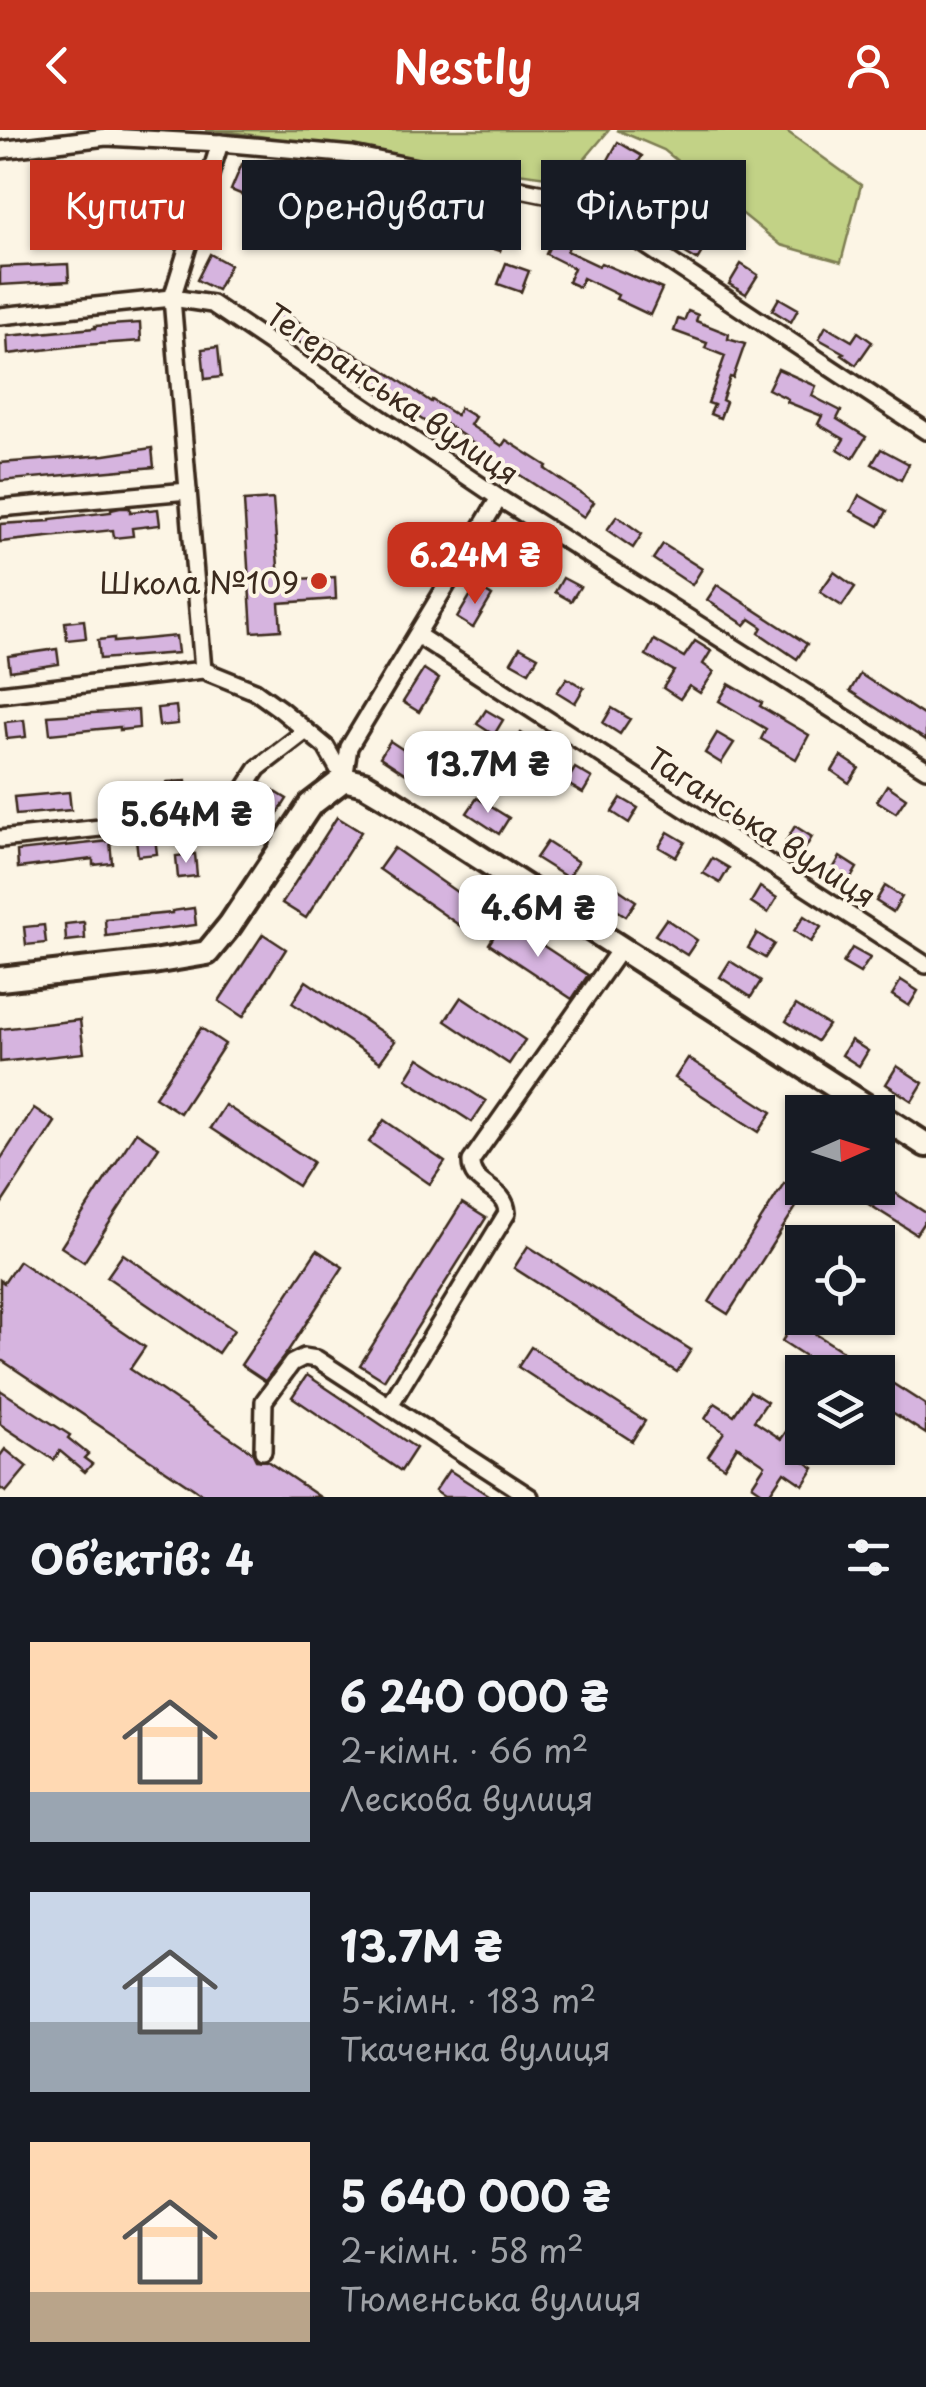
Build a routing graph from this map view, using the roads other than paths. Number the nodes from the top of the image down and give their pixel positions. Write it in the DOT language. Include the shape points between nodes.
graph roads {
  1 [pos="220,143"];
  2 [pos="0,150"];
  3 [pos="172,298"];
  4 [pos="0,316"];
  5 [pos="926,431"];
  6 [pos="188,491"];
  7 [pos="499,498"];
  8 [pos="0,508"];
  9 [pos="417,634"];
  10 [pos="203,670"];
  11 [pos="0,694"];
  12 [pos="306,731"];
  13 [pos="926,769"];
  14 [pos="344,778"];
  15 [pos="0,839"];
  16 [pos="621,948"];
  17 [pos="926,965"];
  18 [pos="0,979"];
  19 [pos="848,1095"];
  20 [pos="895,1126"];
  21 [pos="926,1146"];
  22 [pos="390,1404"];
  23 [pos="264,1451"];
  24 [pos="530,1497"];
  1 -- 2 [label="street" via="106,137"];
  1 -- 3 [label="street"];
  1 -- 5 [label="street" via="353,156 579,202"];
  3 -- 4 [label="street, Тегеранська вулиця"];
  3 -- 6 [label="street"];
  3 -- 7 [label="street, Тегеранська вулиця" via="212,304"];
  6 -- 8 [label="street"];
  6 -- 10 [label="street"];
  7 -- 9 [label="street"];
  7 -- 13 [label="street, Тегеранська вулиця"];
  9 -- 14 [label="street" via="350,748"];
  9 -- 17 [label="street, Таганська вулиця"];
  10 -- 11 [label="street"];
  10 -- 12 [label="street" via="255,691"];
  12 -- 14 [label="street" via="326,747"];
  12 -- 15 [label="street" via="258,768 228,814"];
  14 -- 16 [label="street" via="391,800"];
  14 -- 18 [label="street" via="310,805 208,953"];
  16 -- 19 [label="street"];
  16 -- 22 [label="street" via="471,1161 476,1179 507,1202 507,1213"];
  20 -- 21 [label="street"];
  22 -- 23 [label="street" via="304,1357 292,1362 264,1400"];
  22 -- 24 [label="street"];
}
